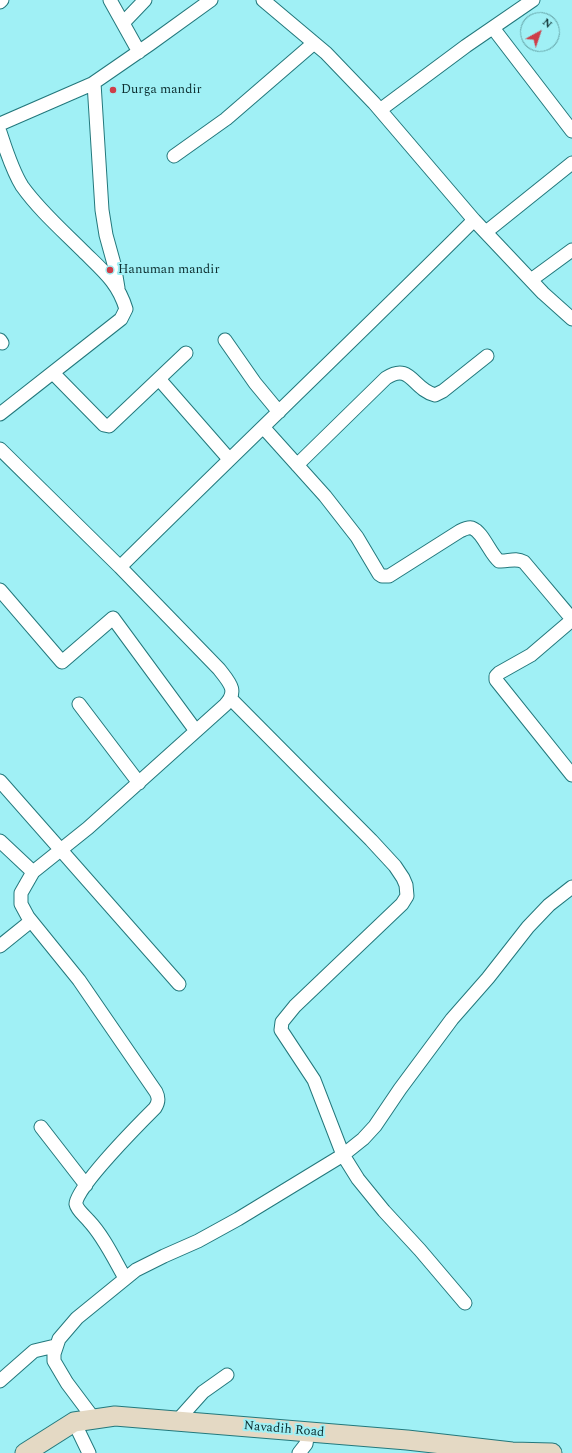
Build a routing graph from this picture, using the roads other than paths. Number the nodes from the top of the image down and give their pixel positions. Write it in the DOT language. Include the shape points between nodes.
graph roads {
  1 [pos="110,0"];
  2 [pos="145,0"];
  3 [pos="211,0"];
  4 [pos="263,0"];
  5 [pos="533,0"];
  6 [pos="123,23"];
  7 [pos="493,28"];
  8 [pos="314,44"];
  9 [pos="139,52"];
  10 [pos="94,83"];
  11 [pos="380,110"];
  12 [pos="0,124"];
  13 [pos="0,132"];
  14 [pos="572,132"];
  15 [pos="174,156"];
  16 [pos="572,163"];
  17 [pos="474,220"];
  18 [pos="486,232"];
  19 [pos="572,250"];
  20 [pos="531,280"];
  21 [pos="118,288"];
  22 [pos="572,319"];
  23 [pos="225,340"];
  24 [pos="186,353"];
  25 [pos="487,356"];
  26 [pos="53,373"];
  27 [pos="159,379"];
  28 [pos="279,412"];
  29 [pos="0,414"];
  30 [pos="263,427"];
  31 [pos="0,450"];
  32 [pos="229,459"];
  33 [pos="297,465"];
  34 [pos="120,567"];
  35 [pos="0,590"];
  36 [pos="572,620"];
  37 [pos="231,699"];
  38 [pos="78,704"];
  39 [pos="196,731"];
  40 [pos="572,775"];
  41 [pos="0,781"];
  42 [pos="139,783"];
  43 [pos="0,841"];
  44 [pos="60,850"];
  45 [pos="33,872"];
  46 [pos="572,886"];
  47 [pos="31,921"];
  48 [pos="0,946"];
  49 [pos="179,984"];
  50 [pos="41,1126"];
  51 [pos="343,1155"];
  52 [pos="86,1185"];
  53 [pos="125,1278"];
  54 [pos="466,1303"];
  55 [pos="55,1346"];
  56 [pos="227,1375"];
  57 [pos="0,1381"];
  58 [pos="94,1419"];
  59 [pos="177,1421"];
  60 [pos="74,1422"];
  61 [pos="308,1432"];
  62 [pos="488,1451"];
  63 [pos="25,1453"];
  64 [pos="89,1453"];
  65 [pos="299,1453"];
  66 [pos="552,1453"];
  1 -- 6 [label="street"];
  2 -- 6 [label="street"];
  3 -- 9 [label="street"];
  4 -- 8 [label="street"];
  5 -- 7 [label="street"];
  6 -- 9 [label="street"];
  7 -- 11 [label="street"];
  7 -- 14 [label="street"];
  8 -- 11 [label="street"];
  8 -- 15 [label="street" via="226,119"];
  9 -- 10 [label="street"];
  10 -- 12 [label="street"];
  10 -- 21 [label="street" via="102,210"];
  11 -- 17 [label="street"];
  13 -- 21 [label="street" via="14,170 33,200"];
  16 -- 18 [label="street"];
  17 -- 18 [label="street"];
  17 -- 28 [label="street"];
  18 -- 20 [label="street"];
  19 -- 20 [label="street"];
  20 -- 22 [label="street"];
  21 -- 26 [label="street" via="126,309 121,319"];
  23 -- 28 [label="street"];
  24 -- 27 [label="street"];
  25 -- 33 [label="street" via="435,395 428,394 401,372 393,373"];
  26 -- 27 [label="street" via="107,426"];
  26 -- 29 [label="street"];
  27 -- 32 [label="street"];
  28 -- 30 [label="street"];
  30 -- 32 [label="street"];
  30 -- 33 [label="street"];
  31 -- 34 [label="street"];
  32 -- 34 [label="street"];
  33 -- 36 [label="street" via="357,537 382,576 389,576 460,531 473,528 498,561 519,559 524,562"];
  34 -- 37 [label="street" via="219,669 232,689"];
  35 -- 39 [label="street" via="62,662 113,618"];
  36 -- 40 [label="street" via="531,655 496,676 496,680"];
  37 -- 39 [label="street"];
  37 -- 51 [label="street" via="371,840 395,866 406,885 407,896 402,904 295,1006 282,1022 281,1030 314,1080"];
  38 -- 42 [label="street"];
  39 -- 42 [label="street"];
  41 -- 44 [label="street"];
  42 -- 44 [label="street"];
  43 -- 45 [label="street"];
  44 -- 45 [label="street"];
  44 -- 49 [label="street"];
  45 -- 47 [label="street" via="21,893 21,904"];
  46 -- 51 [label="street" via="549,905 528,928 452,1019 375,1126"];
  47 -- 48 [label="street"];
  47 -- 52 [label="street" via="80,980 158,1097 155,1108 132,1130"];
  50 -- 52 [label="street"];
  51 -- 53 [label="street" via="238,1219 136,1270"];
  51 -- 54 [label="street" via="369,1194"];
  52 -- 53 [label="street" via="76,1199 76,1204 96,1228"];
  53 -- 55 [label="street" via="77,1318"];
  55 -- 57 [label="street" via="34,1351"];
  55 -- 58 [label="street" via="54,1361 59,1371"];
  56 -- 59 [label="street" via="203,1392"];
  58 -- 59 [label="main road, Navadih Road" via="115,1416"];
  58 -- 60 [label="main road, Navadih Road"];
  59 -- 61 [label="main road, Navadih Road"];
  60 -- 63 [label="main road, Navadih Road"];
  60 -- 64 [label="street"];
  61 -- 62 [label="main road, Navadih Road" via="407,1440"];
  61 -- 65 [label="street" via="306,1444"];
  62 -- 66 [label="main road, Navadih Road"];
}
